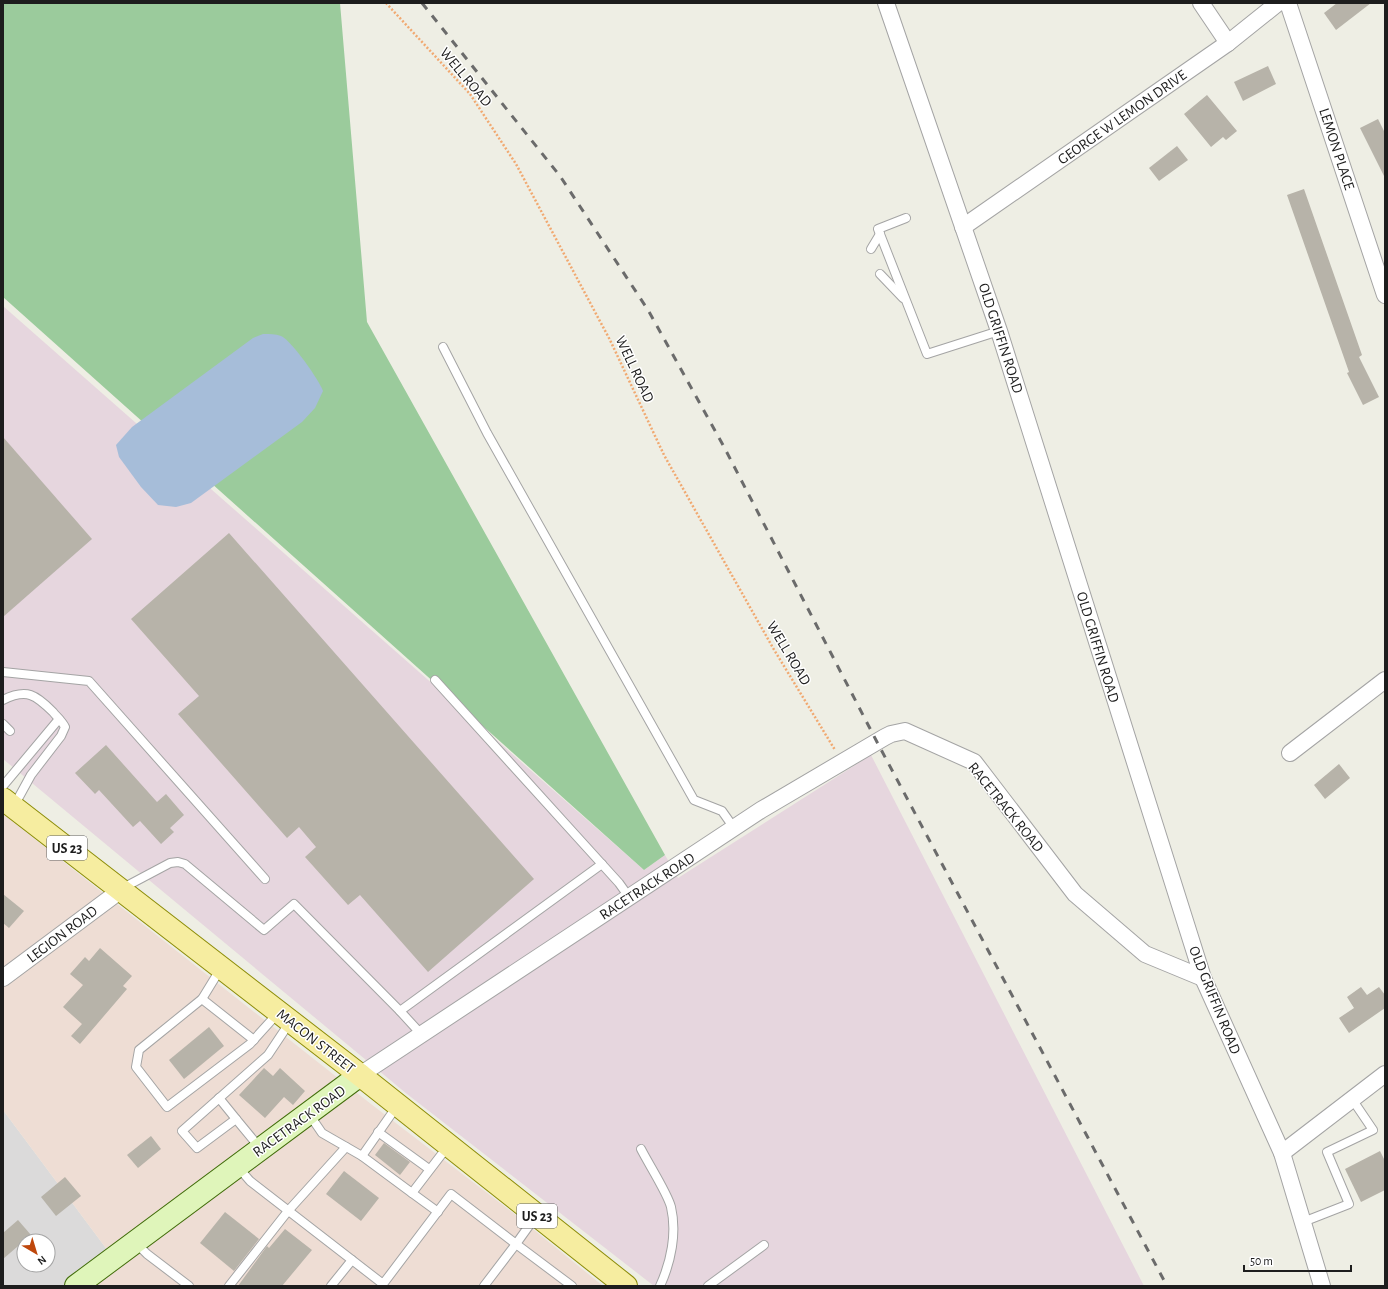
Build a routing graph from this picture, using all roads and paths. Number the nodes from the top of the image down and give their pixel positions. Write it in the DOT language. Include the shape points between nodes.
graph roads {
  1 [pos="386,3"];
  2 [pos="886,3"];
  3 [pos="1201,3"];
  4 [pos="1278,3"];
  5 [pos="1288,3"];
  6 [pos="1228,43"];
  7 [pos="906,218"];
  8 [pos="964,227"];
  9 [pos="879,231"];
  10 [pos="871,249"];
  11 [pos="880,274"];
  12 [pos="1385,295"];
  13 [pos="906,302"];
  14 [pos="999,331"];
  15 [pos="443,347"];
  16 [pos="3,672"];
  17 [pos="435,680"];
  18 [pos="1385,680"];
  19 [pos="3,700"];
  20 [pos="59,718"];
  21 [pos="3,724"];
  22 [pos="10,731"];
  23 [pos="1290,754"];
  24 [pos="842,761"];
  25 [pos="3,786"];
  26 [pos="8,803"];
  27 [pos="734,828"];
  28 [pos="602,864"];
  29 [pos="265,879"];
  30 [pos="121,890"];
  31 [pos="629,897"];
  32 [pos="221,968"];
  33 [pos="3,978"];
  34 [pos="1203,978"];
  35 [pos="202,999"];
  36 [pos="400,1011"];
  37 [pos="285,1017"];
  38 [pos="422,1035"];
  39 [pos="254,1040"];
  40 [pos="1385,1074"];
  41 [pos="360,1075"];
  42 [pos="219,1098"];
  43 [pos="1352,1099"];
  44 [pos="398,1105"];
  45 [pos="309,1114"];
  46 [pos="236,1119"];
  47 [pos="378,1132"];
  48 [pos="449,1145"];
  49 [pos="346,1147"];
  50 [pos="261,1149"];
  51 [pos="641,1149"];
  52 [pos="1282,1153"];
  53 [pos="362,1156"];
  54 [pos="238,1166"];
  55 [pos="429,1169"];
  56 [pos="412,1193"];
  57 [pos="288,1210"];
  58 [pos="438,1212"];
  59 [pos="537,1216"];
  60 [pos="1303,1222"];
  61 [pos="135,1242"];
  62 [pos="516,1244"];
  63 [pos="764,1245"];
  64 [pos="352,1260"];
  65 [pos="382,1285"];
  66 [pos="76,1286"];
  67 [pos="189,1286"];
  68 [pos="229,1286"];
  69 [pos="331,1286"];
  70 [pos="484,1286"];
  71 [pos="572,1286"];
  72 [pos="626,1286"];
  73 [pos="660,1286"];
  74 [pos="708,1286"];
  75 [pos="1322,1286"];
  1 -- 24 [label="path, WELL ROAD" via="470,94 516,164 610,340 664,455 773,648"];
  2 -- 8 [label="street, OLD GRIFFIN ROAD"];
  3 -- 6 [label="street"];
  4 -- 6 [label="street, GEORGE W LEMON DRIVE"];
  5 -- 12 [label="street, LEMON PLACE"];
  6 -- 8 [label="street, GEORGE W LEMON DRIVE"];
  7 -- 9 [label="lane"];
  8 -- 14 [label="street, OLD GRIFFIN ROAD"];
  9 -- 10 [label="lane"];
  9 -- 13 [label="lane"];
  11 -- 13 [label="lane"];
  13 -- 14 [label="lane" via="927,354"];
  14 -- 34 [label="street, OLD GRIFFIN ROAD"];
  15 -- 27 [label="lane" via="487,433 694,800 722,811"];
  16 -- 29 [label="lane" via="89,681"];
  17 -- 28 [label="lane"];
  18 -- 23 [label="street"];
  19 -- 20 [label="lane" via="14,695 35,696"];
  20 -- 25 [label="lane"];
  20 -- 26 [label="lane" via="65,727 61,736"];
  21 -- 22 [label="lane"];
  24 -- 27 [label="street, RACETRACK ROAD"];
  24 -- 34 [label="street, RACETRACK ROAD" via="891,734 905,732 974,762 1075,894 1145,954"];
  26 -- 30 [label="main road, MACON STREET / US 23"];
  27 -- 31 [label="street, RACETRACK ROAD"];
  28 -- 31 [label="lane"];
  28 -- 36 [label="lane"];
  30 -- 32 [label="main road, MACON STREET / US 23"];
  30 -- 33 [label="street, LEGION ROAD"];
  30 -- 36 [label="lane" via="161,867 178,862 184,864 264,930 294,904"];
  31 -- 38 [label="street, RACETRACK ROAD"];
  32 -- 35 [label="lane"];
  32 -- 37 [label="main road, MACON STREET / US 23"];
  34 -- 52 [label="street, OLD GRIFFIN ROAD"];
  35 -- 39 [label="lane"];
  35 -- 39 [label="lane" via="139,1050 136,1067 167,1107"];
  36 -- 38 [label="lane"];
  37 -- 39 [label="lane"];
  37 -- 41 [label="main road, MACON STREET / US 23"];
  37 -- 42 [label="lane" via="268,1055"];
  38 -- 41 [label="street, RACETRACK ROAD"];
  40 -- 43 [label="street"];
  41 -- 44 [label="main road, MACON STREET / US 23"];
  41 -- 45 [label="street, RACETRACK ROAD"];
  42 -- 46 [label="lane"];
  42 -- 46 [label="lane" via="182,1131 197,1148"];
  43 -- 52 [label="street"];
  43 -- 60 [label="lane" via="1373,1130 1327,1152 1349,1204"];
  44 -- 47 [label="lane"];
  44 -- 48 [label="main road, MACON STREET / US 23"];
  45 -- 49 [label="lane" via="322,1133"];
  45 -- 50 [label="street, RACETRACK ROAD"];
  46 -- 50 [label="lane"];
  47 -- 53 [label="lane"];
  47 -- 55 [label="lane"];
  48 -- 55 [label="lane"];
  48 -- 59 [label="main road, MACON STREET / US 23"];
  49 -- 53 [label="lane"];
  49 -- 57 [label="lane"];
  50 -- 54 [label="street, RACETRACK ROAD"];
  51 -- 73 [label="lane" via="671,1206 674,1233 671,1253"];
  52 -- 60 [label="street, OLD GRIFFIN ROAD"];
  53 -- 56 [label="lane" via="386,1169"];
  54 -- 57 [label="lane" via="250,1181"];
  54 -- 61 [label="street, RACETRACK ROAD"];
  55 -- 56 [label="lane"];
  56 -- 58 [label="lane"];
  57 -- 64 [label="lane"];
  57 -- 68 [label="lane"];
  58 -- 62 [label="lane" via="451,1194"];
  58 -- 65 [label="lane"];
  59 -- 62 [label="lane"];
  59 -- 72 [label="main road, MACON STREET / US 23"];
  60 -- 75 [label="street, OLD GRIFFIN ROAD"];
  61 -- 66 [label="street, RACETRACK ROAD"];
  61 -- 67 [label="lane"];
  62 -- 70 [label="lane"];
  62 -- 71 [label="lane"];
  63 -- 74 [label="lane"];
  64 -- 65 [label="lane"];
  64 -- 69 [label="lane"];
}
